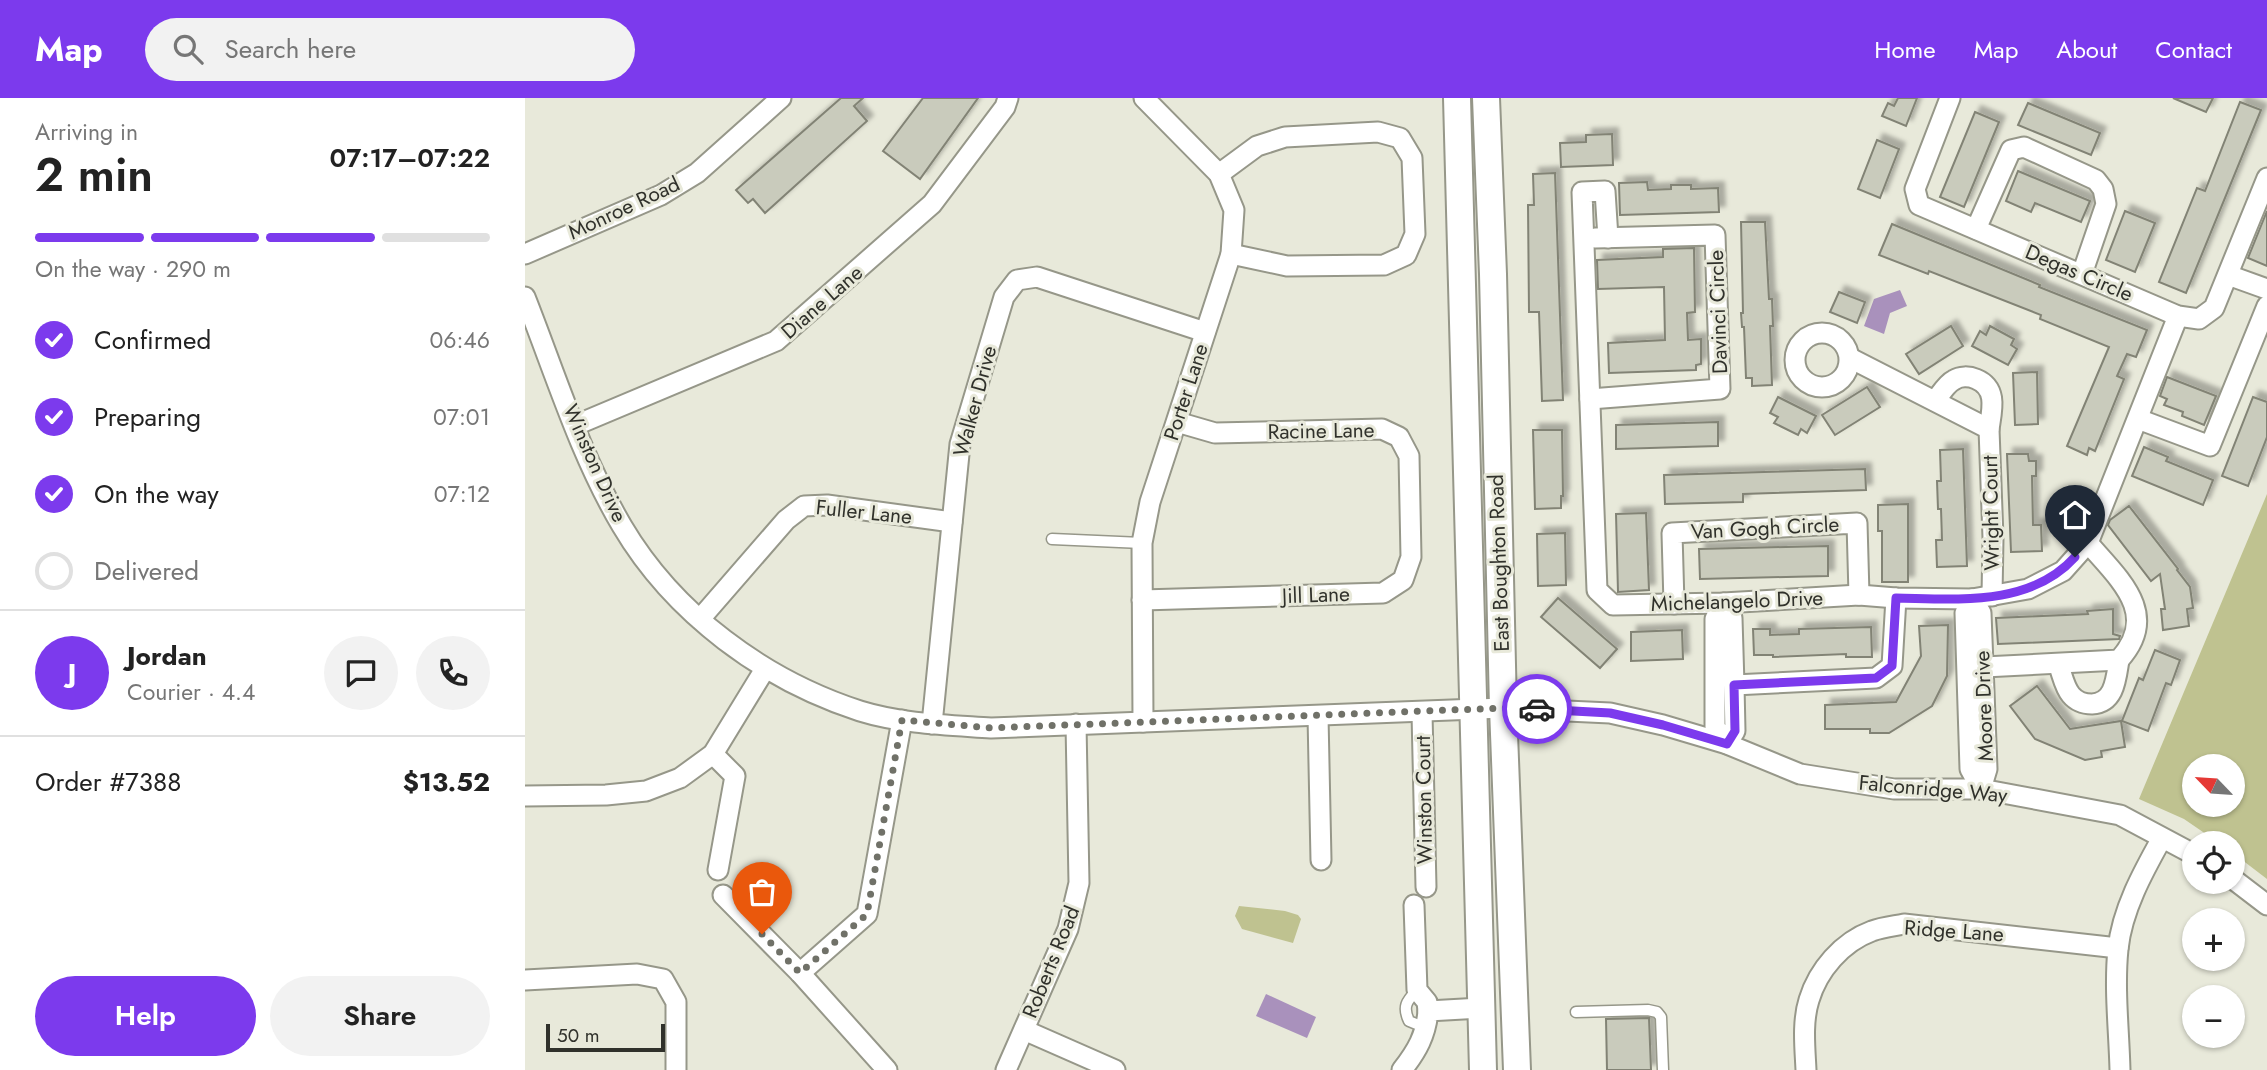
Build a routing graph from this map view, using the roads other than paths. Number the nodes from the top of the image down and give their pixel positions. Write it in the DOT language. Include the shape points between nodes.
graph roads {
  1 [pos="781,98"];
  2 [pos="1008,98"];
  3 [pos="1144,98"];
  4 [pos="1457,98"];
  5 [pos="1486,98"];
  6 [pos="1951,98"];
  7 [pos="1219,174"];
  8 [pos="2267,178"];
  9 [pos="1976,229"];
  10 [pos="1585,238"];
  11 [pos="1608,238"];
  12 [pos="525,254"];
  13 [pos="1231,254"];
  14 [pos="2082,274"];
  15 [pos="2228,275"];
  16 [pos="2267,289"];
  17 [pos="525,297"];
  18 [pos="2267,306"];
  19 [pos="2178,316"];
  20 [pos="1205,332"];
  21 [pos="1850,358"];
  22 [pos="1590,399"];
  23 [pos="1935,401"];
  24 [pos="2138,419"];
  25 [pos="1177,422"];
  26 [pos="576,425"];
  27 [pos="1989,429"];
  28 [pos="1410,499"];
  29 [pos="951,522"];
  30 [pos="1052,539"];
  31 [pos="1142,543"];
  32 [pos="2088,543"];
  33 [pos="1859,595"];
  34 [pos="1896,598"];
  35 [pos="1982,598"];
  36 [pos="1142,600"];
  37 [pos="1723,603"];
  38 [pos="1674,604"];
  39 [pos="700,619"];
  40 [pos="2119,660"];
  41 [pos="2058,664"];
  42 [pos="1984,667"];
  43 [pos="765,669"];
  44 [pos="1734,685"];
  45 [pos="1503,708"];
  46 [pos="1473,710"];
  47 [pos="1422,713"];
  48 [pos="1318,716"];
  49 [pos="902,720"];
  50 [pos="1143,722"];
  51 [pos="932,724"];
  52 [pos="1076,724"];
  53 [pos="1727,744"];
  54 [pos="713,754"];
  55 [pos="1981,789"];
  56 [pos="525,796"];
  57 [pos="2162,838"];
  58 [pos="2182,848"];
  59 [pos="1321,859"];
  60 [pos="718,870"];
  61 [pos="1426,887"];
  62 [pos="2245,888"];
  63 [pos="723,895"];
  64 [pos="1413,905"];
  65 [pos="2267,905"];
  66 [pos="2118,948"];
  67 [pos="800,973"];
  68 [pos="525,980"];
  69 [pos="1482,1008"];
  70 [pos="1576,1012"];
  71 [pos="1427,1020"];
  72 [pos="1024,1030"];
  73 [pos="676,1070"];
  74 [pos="887,1070"];
  75 [pos="1006,1070"];
  76 [pos="1115,1070"];
  77 [pos="1402,1070"];
  78 [pos="1483,1070"];
  79 [pos="1517,1070"];
  80 [pos="1663,1070"];
  81 [pos="1806,1070"];
  82 [pos="2120,1070"];
  1 -- 12 [label="street, Monroe Road" via="697,173 661,195"];
  2 -- 26 [label="street, Diane Lane" via="932,204 776,341"];
  3 -- 7 [label="street, Porter Lane"];
  4 -- 46 [label="main road, East Boughton Road"];
  5 -- 45 [label="main road, East Boughton Road"];
  6 -- 9 [label="street, Degas Circle" via="1915,189 1919,205"];
  7 -- 13 [label="street, Porter Lane" via="1234,210"];
  7 -- 13 [label="street" via="1258,146 1285,137 1378,132 1400,138 1412,158 1415,234 1406,255 1384,265 1287,266"];
  8 -- 15 [label="street"];
  9 -- 14 [label="street, Degas Circle"];
  9 -- 14 [label="street" via="2011,150 2024,147 2096,180 2103,189 2106,204"];
  10 -- 11 [label="street, Davinci Circle"];
  10 -- 11 [label="street, Michelangelo Drive" via="1582,192 1605,191"];
  10 -- 22 [label="street, Michelangelo Drive"];
  11 -- 22 [label="street, Davinci Circle" via="1715,235 1720,389"];
  13 -- 20 [label="street, Porter Lane"];
  14 -- 19 [label="street, Degas Circle"];
  15 -- 16 [label="street"];
  15 -- 19 [label="street" via="2214,308 2199,319"];
  17 -- 26 [label="street, Winston Drive"];
  18 -- 24 [label="street" via="2210,446"];
  19 -- 24 [label="street, Michelangelo Drive"];
  20 -- 25 [label="street, Porter Lane"];
  20 -- 29 [label="street, Walker Drive" via="1037,278 1017,280 1004,297 960,444"];
  21 -- 23 [label="street, Wright Court"];
  22 -- 38 [label="street, Michelangelo Drive" via="1597,590 1613,605"];
  23 -- 27 [label="street, Wright Court"];
  23 -- 27 [label="street, Wright Court" via="1953,380 1980,381 1993,403"];
  24 -- 32 [label="street, Michelangelo Drive"];
  25 -- 28 [label="street, Racine Lane" via="1215,433 1382,429 1399,437 1409,456"];
  25 -- 31 [label="street, Porter Lane" via="1150,502"];
  26 -- 39 [label="street, Winston Drive" via="623,528 658,575"];
  27 -- 35 [label="street, Wright Court" via="1993,538"];
  28 -- 36 [label="street, Jill Lane" via="1411,557 1403,580 1383,593"];
  29 -- 39 [label="street, Fuller Lane" via="804,506 786,520"];
  29 -- 51 [label="street, Walker Drive"];
  30 -- 31 [label="lane"];
  31 -- 36 [label="street, Porter Lane"];
  32 -- 35 [label="street, Michelangelo Drive" via="2063,571 2028,589"];
  32 -- 40 [label="street" via="2126,586 2139,618 2132,646"];
  33 -- 34 [label="street, Michelangelo Drive"];
  33 -- 37 [label="street, Michelangelo Drive"];
  33 -- 38 [label="street, Van Gogh Circle" via="1857,523 1672,533"];
  34 -- 35 [label="street, Michelangelo Drive"];
  34 -- 44 [label="street" via="1892,666 1876,678"];
  35 -- 42 [label="street, Moore Drive"];
  35 -- 55 [label="street, Moore Drive" via="1965,613 1971,769"];
  36 -- 50 [label="street, Porter Lane"];
  37 -- 38 [label="street, Michelangelo Drive"];
  37 -- 44 [label="street" via="1732,618"];
  37 -- 53 [label="street" via="1715,619 1715,727"];
  39 -- 43 [label="street, Winston Drive"];
  40 -- 41 [label="street"];
  40 -- 41 [label="street" via="2112,692 2092,704 2071,695"];
  41 -- 42 [label="street"];
  42 -- 55 [label="street, Moore Drive" via="1987,769"];
  43 -- 49 [label="street, Winston Drive" via="861,711"];
  43 -- 54 [label="street"];
  44 -- 53 [label="street" via="1735,731"];
  45 -- 46 [label="street, Winston Drive"];
  45 -- 53 [label="street, Falconridge Way" via="1610,713"];
  45 -- 79 [label="main road, East Boughton Road"];
  46 -- 47 [label="street, Winston Drive"];
  46 -- 69 [label="main road, East Boughton Road"];
  47 -- 48 [label="street, Winston Drive"];
  47 -- 61 [label="street, Winston Court"];
  48 -- 50 [label="street, Winston Drive"];
  48 -- 59 [label="street"];
  49 -- 51 [label="street, Winston Drive"];
  49 -- 67 [label="street" via="867,914"];
  50 -- 52 [label="street, Winston Drive"];
  51 -- 52 [label="street, Winston Drive" via="991,728"];
  52 -- 72 [label="street, Roberts Road" via="1079,883 1067,929"];
  53 -- 55 [label="street, Falconridge Way" via="1800,774 1893,789"];
  54 -- 56 [label="street" via="680,778 646,791"];
  54 -- 60 [label="street" via="735,776"];
  55 -- 57 [label="street, Falconridge Way" via="2120,815"];
  57 -- 58 [label="street, Falconridge Way"];
  57 -- 66 [label="street" via="2140,878"];
  62 -- 65 [label="street"];
  63 -- 67 [label="street"];
  64 -- 71 [label="street" via="1417,990 1427,1002"];
  66 -- 81 [label="street, Ridge Lane" via="1904,924 1872,931 1844,947 1822,971 1808,1001"];
  66 -- 82 [label="street"];
  67 -- 74 [label="street"];
  68 -- 73 [label="street" via="638,974 663,979 675,1002"];
  69 -- 71 [label="street"];
  69 -- 78 [label="main road, East Boughton Road"];
  70 -- 80 [label="lane" via="1657,1012"];
  71 -- 77 [label="street" via="1417,1051"];
  72 -- 75 [label="street, Roberts Road"];
  72 -- 76 [label="street"];
}
